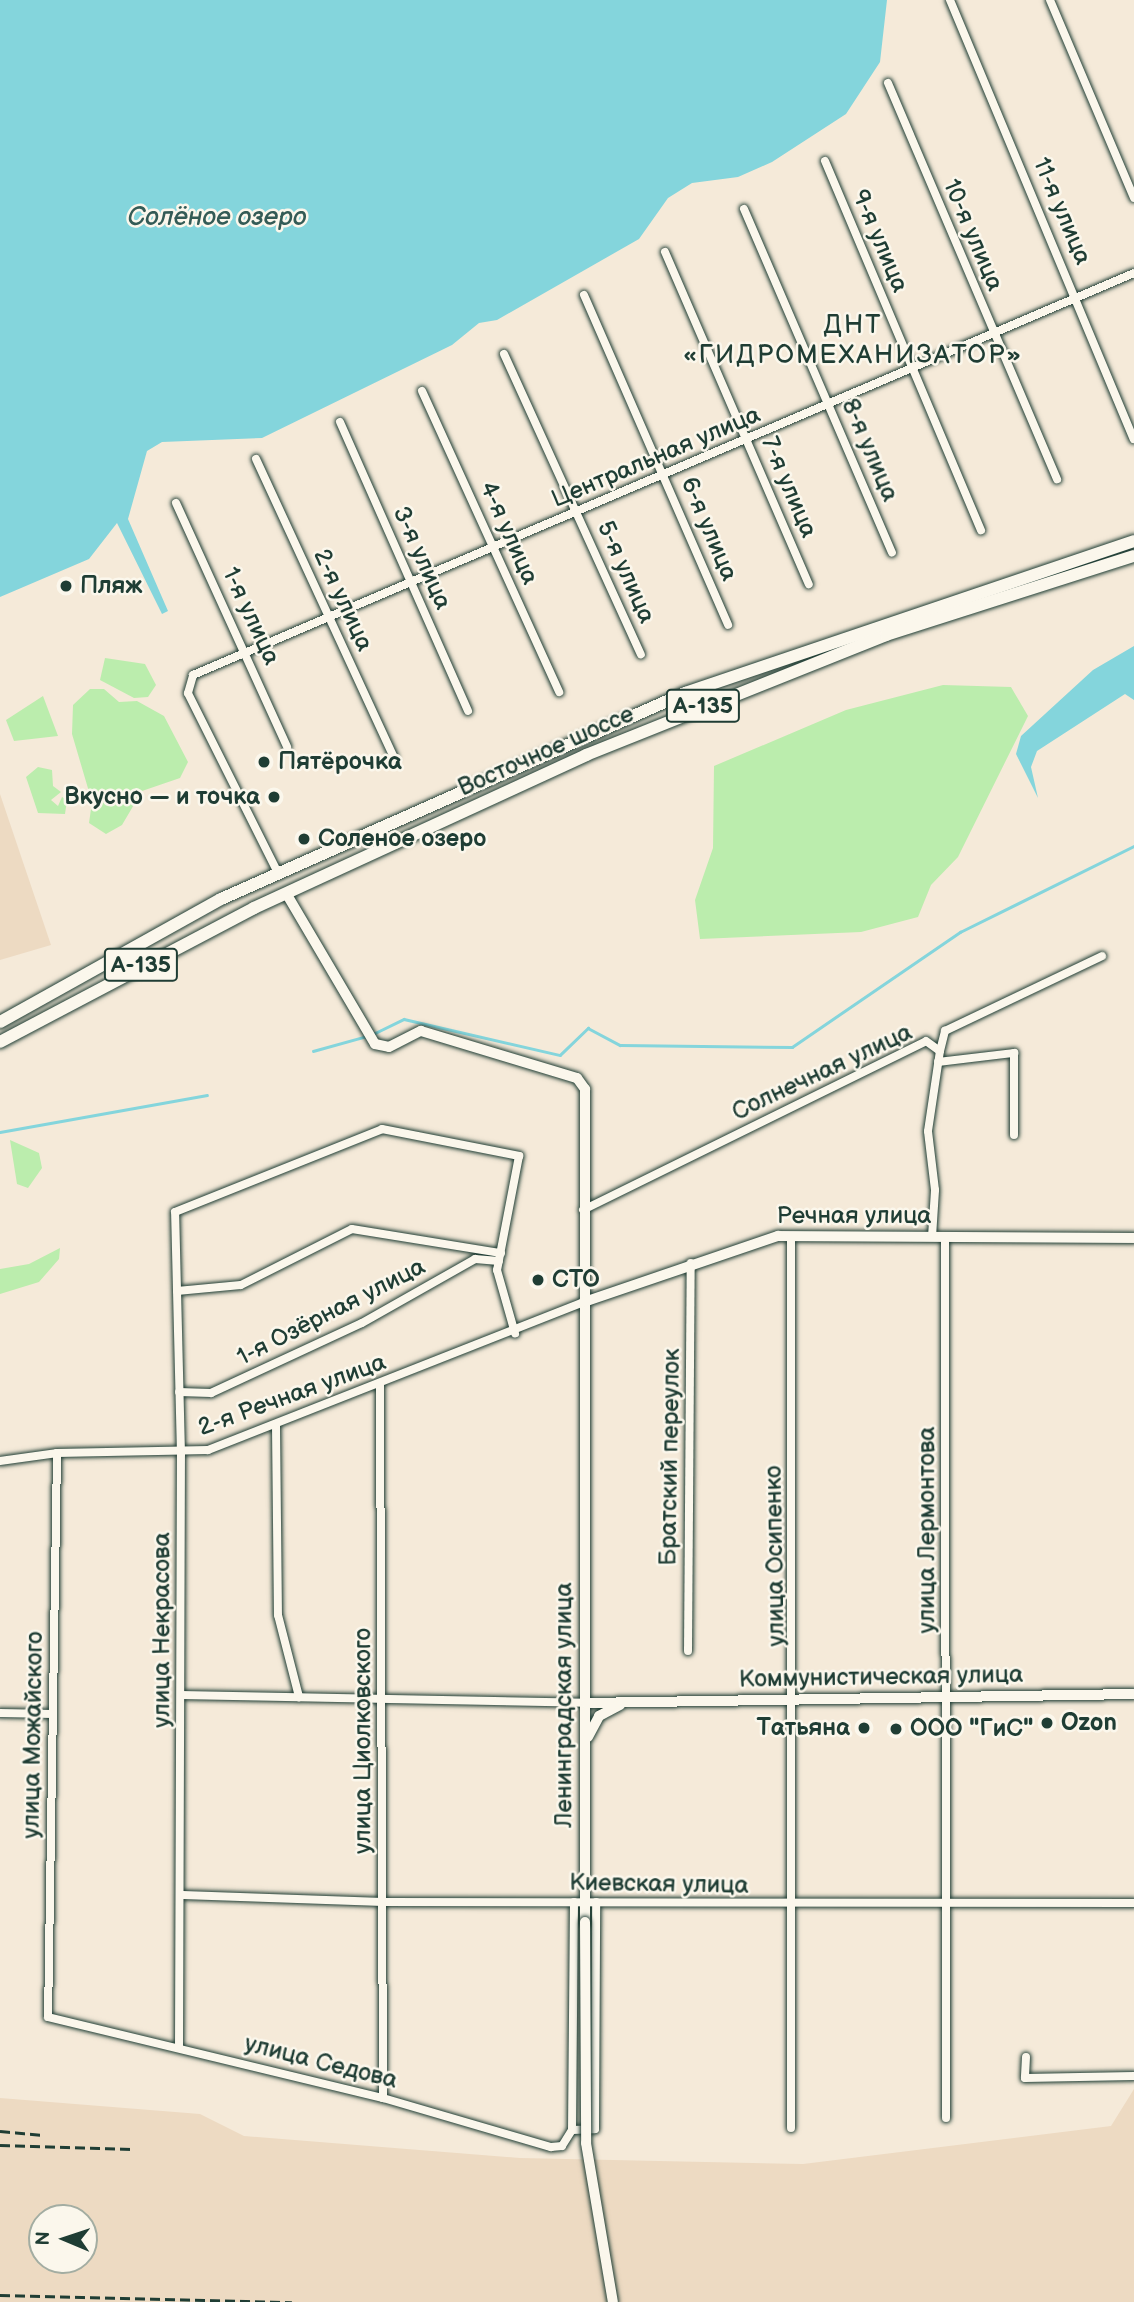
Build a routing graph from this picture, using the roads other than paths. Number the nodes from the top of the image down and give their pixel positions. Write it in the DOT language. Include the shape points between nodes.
graph roads {
  1 [pos="950,0"];
  2 [pos="1050,0"];
  3 [pos="888,83"];
  4 [pos="825,160"];
  5 [pos="1134,198"];
  6 [pos="744,209"];
  7 [pos="666,252"];
  8 [pos="1134,273"];
  9 [pos="584,295"];
  10 [pos="1078,297"];
  11 [pos="994,333"];
  12 [pos="504,354"];
  13 [pos="912,368"];
  14 [pos="422,391"];
  15 [pos="829,404"];
  16 [pos="340,422"];
  17 [pos="747,439"];
  18 [pos="1134,439"];
  19 [pos="256,459"];
  20 [pos="665,474"];
  21 [pos="1057,479"];
  22 [pos="176,503"];
  23 [pos="577,511"];
  24 [pos="981,530"];
  25 [pos="1134,541"];
  26 [pos="494,547"];
  27 [pos="892,552"];
  28 [pos="1134,556"];
  29 [pos="412,582"];
  30 [pos="809,584"];
  31 [pos="330,617"];
  32 [pos="728,625"];
  33 [pos="248,652"];
  34 [pos="641,654"];
  35 [pos="559,692"];
  36 [pos="468,711"];
  37 [pos="287,747"];
  38 [pos="543,754"];
  39 [pos="394,758"];
  40 [pos="515,786"];
  41 [pos="278,873"];
  42 [pos="286,892"];
  43 [pos="1102,957"];
  44 [pos="44,996"];
  45 [pos="52,1013"];
  46 [pos="0,1022"];
  47 [pos="0,1042"];
  48 [pos="940,1051"];
  49 [pos="938,1062"];
  50 [pos="1014,1135"];
  51 [pos="583,1210"];
  52 [pos="791,1236"];
  53 [pos="932,1237"];
  54 [pos="946,1237"];
  55 [pos="1134,1238"];
  56 [pos="500,1257"];
  57 [pos="691,1263"];
  58 [pos="177,1291"];
  59 [pos="584,1302"];
  60 [pos="515,1333"];
  61 [pos="380,1384"];
  62 [pos="179,1392"];
  63 [pos="276,1426"];
  64 [pos="57,1453"];
  65 [pos="181,1454"];
  66 [pos="0,1461"];
  67 [pos="688,1651"];
  68 [pos="1134,1694"];
  69 [pos="181,1695"];
  70 [pos="299,1697"];
  71 [pos="947,1697"];
  72 [pos="382,1700"];
  73 [pos="795,1700"];
  74 [pos="628,1702"];
  75 [pos="586,1703"];
  76 [pos="0,1713"];
  77 [pos="53,1714"];
  78 [pos="585,1744"];
  79 [pos="183,1895"];
  80 [pos="383,1902"];
  81 [pos="585,1902"];
  82 [pos="1134,1903"];
  83 [pos="946,1904"];
  84 [pos="791,1905"];
  85 [pos="48,2017"];
  86 [pos="179,2047"];
  87 [pos="1026,2057"];
  88 [pos="1134,2076"];
  89 [pos="383,2098"];
  90 [pos="946,2118"];
  91 [pos="791,2128"];
  92 [pos="572,2130"];
  93 [pos="613,2302"];
  1 -- 10 [label="street, 11-я улица"];
  2 -- 5 [label="street"];
  3 -- 11 [label="street, 10-я улица"];
  4 -- 13 [label="street, 9-я улица"];
  6 -- 15 [label="street, 8-я улица"];
  7 -- 17 [label="street, 7-я улица"];
  8 -- 10 [label="street, Центральная улица"];
  9 -- 20 [label="street, 6-я улица"];
  10 -- 11 [label="street, Центральная улица"];
  10 -- 18 [label="street, 11-я улица"];
  11 -- 13 [label="street, Центральная улица"];
  11 -- 21 [label="street, 10-я улица"];
  12 -- 23 [label="street, 5-я улица"];
  13 -- 15 [label="street, Центральная улица"];
  13 -- 24 [label="street, 9-я улица"];
  14 -- 26 [label="street, 4-я улица"];
  15 -- 17 [label="street, Центральная улица"];
  15 -- 27 [label="street, 8-я улица"];
  16 -- 29 [label="street, 3-я улица"];
  17 -- 20 [label="street, Центральная улица"];
  17 -- 30 [label="street, 7-я улица"];
  19 -- 31 [label="street, 2-я улица"];
  20 -- 23 [label="street, Центральная улица"];
  20 -- 32 [label="street, 6-я улица"];
  22 -- 33 [label="street, 1-я улица"];
  23 -- 26 [label="street, Центральная улица"];
  23 -- 34 [label="street, 5-я улица"];
  25 -- 38 [label="highway, Восточное шоссе / А-135" via="842,635"];
  26 -- 29 [label="street, Центральная улица"];
  26 -- 35 [label="street, 4-я улица"];
  28 -- 40 [label="highway, Восточное шоссе / А-135" via="874,640"];
  29 -- 31 [label="street, Центральная улица"];
  29 -- 36 [label="street, 3-я улица"];
  31 -- 33 [label="street, Центральная улица"];
  31 -- 39 [label="street, 2-я улица"];
  33 -- 37 [label="street, 1-я улица"];
  33 -- 41 [label="street, Центральная улица" via="193,675 188,694"];
  38 -- 40 [label="highway" via="577,748"];
  38 -- 41 [label="highway, Восточное шоссе / А-135"];
  40 -- 42 [label="highway, Восточное шоссе / А-135"];
  41 -- 44 [label="highway, Восточное шоссе / А-135"];
  42 -- 45 [label="highway, Восточное шоссе / А-135"];
  42 -- 51 [label="street, Ленинградская улица" via="375,1044 389,1047 421,1031 577,1078 587,1106"];
  43 -- 48 [label="street, Солнечная улица" via="945,1031"];
  44 -- 45 [label="highway" via="42,1009"];
  44 -- 46 [label="highway, Восточное шоссе / А-135"];
  45 -- 47 [label="highway, Восточное шоссе / А-135"];
  48 -- 49 [label="street"];
  48 -- 51 [label="street, Солнечная улица" via="926,1041"];
  49 -- 50 [label="street" via="1014,1053"];
  49 -- 53 [label="street" via="928,1131 935,1189"];
  51 -- 59 [label="street, Ленинградская улица"];
  52 -- 53 [label="street, Речная улица"];
  52 -- 57 [label="street, Речная улица" via="764,1238"];
  52 -- 73 [label="street, улица Осипенко"];
  53 -- 54 [label="street, Речная улица"];
  54 -- 55 [label="street, Речная улица"];
  54 -- 71 [label="street, улица Лермонтова"];
  56 -- 58 [label="street" via="352,1229 241,1285"];
  56 -- 58 [label="street, улица Некрасова" via="519,1156 382,1129 175,1212"];
  56 -- 60 [label="street"];
  56 -- 62 [label="street, 1-я Озёрная улица" via="475,1259 362,1323 211,1393"];
  57 -- 59 [label="street, Речная улица"];
  57 -- 67 [label="street, Братский переулок"];
  58 -- 62 [label="street, улица Некрасова"];
  59 -- 60 [label="street, 2-я Речная улица"];
  59 -- 75 [label="street, Ленинградская улица"];
  60 -- 61 [label="street, 2-я Речная улица"];
  61 -- 63 [label="street, 2-я Речная улица"];
  61 -- 72 [label="street, улица Циолковского"];
  62 -- 65 [label="street, улица Некрасова"];
  63 -- 65 [label="street, 2-я Речная улица"];
  63 -- 70 [label="street" via="278,1615"];
  64 -- 65 [label="street, 2-я Речная улица"];
  64 -- 66 [label="street, 2-я Речная улица"];
  64 -- 77 [label="street, улица Можайского"];
  65 -- 69 [label="street, улица Некрасова"];
  68 -- 71 [label="street, Коммунистическая улица"];
  69 -- 70 [label="street, Коммунистическая улица"];
  69 -- 79 [label="street, улица Некрасова"];
  70 -- 72 [label="street, Коммунистическая улица"];
  71 -- 73 [label="street, Коммунистическая улица"];
  71 -- 83 [label="street, улица Лермонтова"];
  72 -- 75 [label="street, Коммунистическая улица"];
  72 -- 80 [label="street, улица Циолковского"];
  73 -- 74 [label="street, Коммунистическая улица"];
  73 -- 84 [label="street, улица Осипенко"];
  74 -- 75 [label="street, Коммунистическая улица"];
  74 -- 78 [label="street, Коммунистическая улица" via="599,1716"];
  75 -- 78 [label="street, Ленинградская улица"];
  76 -- 77 [label="street"];
  77 -- 85 [label="street, улица Можайского"];
  78 -- 81 [label="street, Ленинградская улица"];
  79 -- 80 [label="street, Киевская улица"];
  79 -- 86 [label="street, улица Некрасова"];
  80 -- 81 [label="street, Киевская улица"];
  80 -- 89 [label="street, улица Циолковского"];
  81 -- 84 [label="street, Киевская улица"];
  81 -- 92 [label="street"];
  81 -- 92 [label="street" via="595,2129"];
  81 -- 93 [label="street, Ленинградская улица, bridge" via="586,2143"];
  82 -- 83 [label="street, Киевская улица"];
  83 -- 84 [label="street, Киевская улица"];
  83 -- 90 [label="street, улица Лермонтова"];
  84 -- 91 [label="street, улица Осипенко"];
  85 -- 86 [label="street, улица Седова"];
  86 -- 89 [label="street, улица Седова"];
  87 -- 88 [label="street" via="1025,2078"];
  89 -- 92 [label="street, улица Седова" via="551,2147 562,2146"];
}
